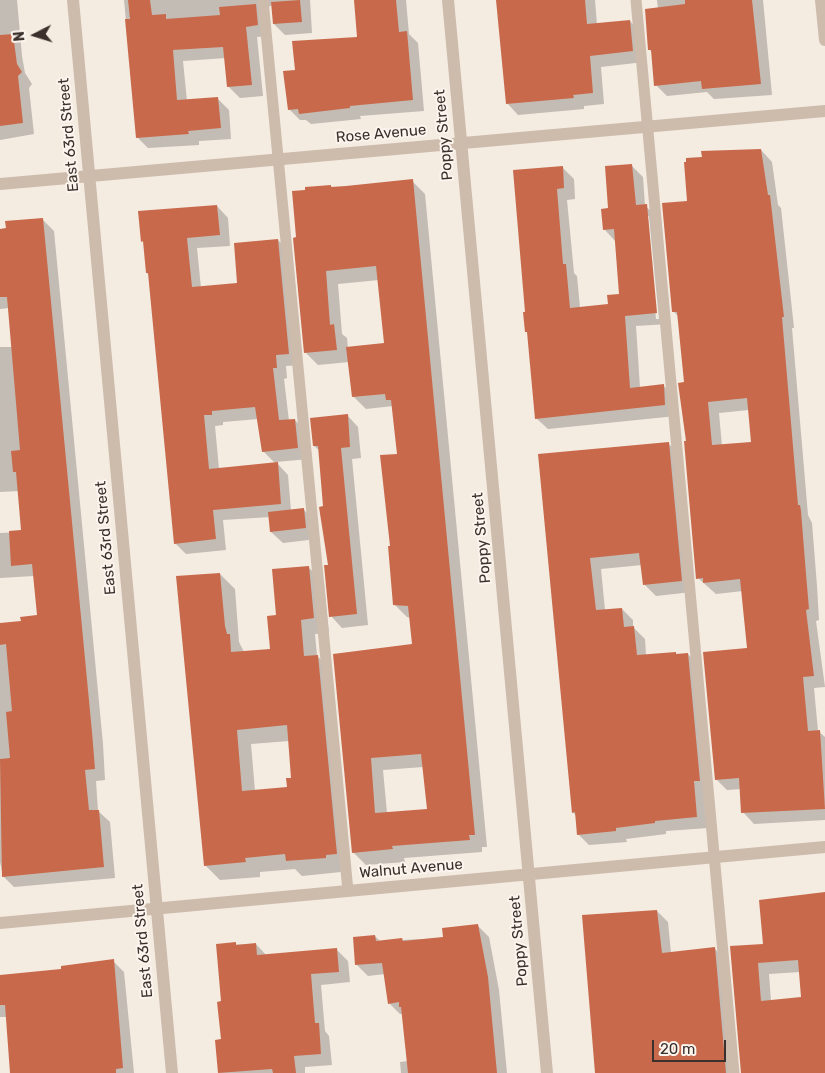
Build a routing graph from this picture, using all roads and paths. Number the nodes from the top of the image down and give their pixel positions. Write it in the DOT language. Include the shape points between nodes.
graph roads {
  1 [pos="73,0"];
  2 [pos="263,0"];
  3 [pos="448,0"];
  4 [pos="636,0"];
  5 [pos="821,0"];
  6 [pos="824,19"];
  7 [pos="825,40"];
  8 [pos="825,111"];
  9 [pos="647,127"];
  10 [pos="461,143"];
  11 [pos="278,160"];
  12 [pos="90,177"];
  13 [pos="0,184"];
  14 [pos="825,847"];
  15 [pos="714,858"];
  16 [pos="529,874"];
  17 [pos="348,891"];
  18 [pos="156,908"];
  19 [pos="0,923"];
  20 [pos="172,1073"];
  21 [pos="548,1073"];
  22 [pos="734,1073"];
  1 -- 12 [label="street, East 63rd Street"];
  2 -- 11 [label="lane"];
  3 -- 10 [label="street, Poppy Street"];
  4 -- 9 [label="lane"];
  5 -- 6 [label="street"];
  6 -- 7 [label="street"];
  8 -- 9 [label="street, Rose Avenue"];
  9 -- 10 [label="street, Rose Avenue"];
  9 -- 15 [label="lane"];
  10 -- 11 [label="street, Rose Avenue"];
  10 -- 16 [label="street, Poppy Street"];
  11 -- 12 [label="street, Rose Avenue"];
  11 -- 17 [label="lane"];
  12 -- 13 [label="street, Rose Avenue"];
  12 -- 18 [label="street, East 63rd Street"];
  14 -- 15 [label="street, Walnut Avenue"];
  15 -- 16 [label="street, Walnut Avenue"];
  15 -- 22 [label="lane"];
  16 -- 17 [label="street, Walnut Avenue"];
  16 -- 21 [label="street, Poppy Street"];
  17 -- 18 [label="street, Walnut Avenue"];
  18 -- 19 [label="street, Walnut Avenue"];
  18 -- 20 [label="street, East 63rd Street"];
}
